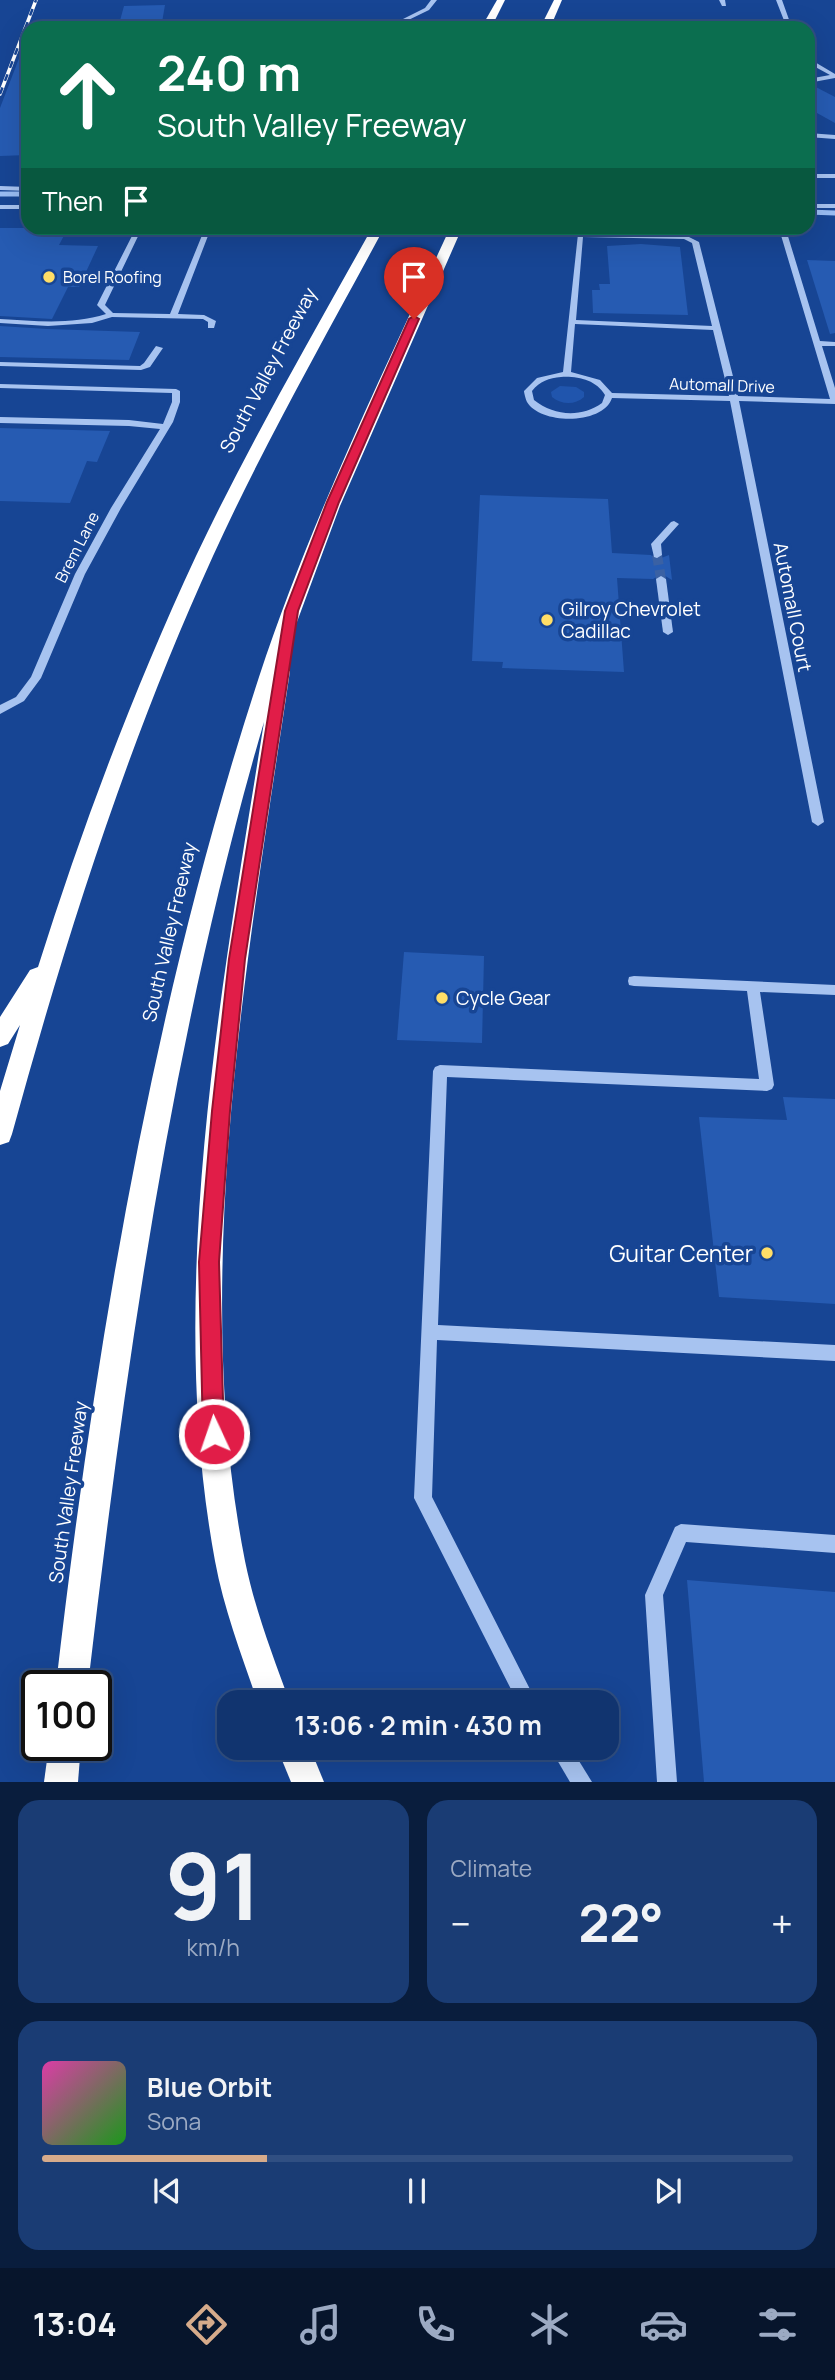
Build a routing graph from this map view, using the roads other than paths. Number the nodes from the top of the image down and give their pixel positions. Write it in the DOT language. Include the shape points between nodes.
graph roads {
  1 [pos="434,0"];
  2 [pos="501,0"];
  3 [pos="558,0"];
  4 [pos="779,0"];
  5 [pos="402,21"];
  6 [pos="490,21"];
  7 [pos="548,21"];
  8 [pos="786,21"];
  9 [pos="815,64"];
  10 [pos="835,76"];
  11 [pos="815,80"];
  12 [pos="815,136"];
  13 [pos="835,137"];
  14 [pos="815,176"];
  15 [pos="834,177"];
  16 [pos="0,188"];
  17 [pos="21,189"];
  18 [pos="815,206"];
  19 [pos="835,206"];
  20 [pos="0,207"];
  21 [pos="21,207"];
  22 [pos="136,235"];
  23 [pos="205,235"];
  24 [pos="374,235"];
  25 [pos="453,235"];
  26 [pos="784,235"];
  27 [pos="111,316"];
  28 [pos="173,316"];
  29 [pos="0,321"];
  30 [pos="572,322"];
  31 [pos="211,326"];
  32 [pos="716,328"];
  33 [pos="817,344"];
  34 [pos="835,344"];
  35 [pos="159,348"];
  36 [pos="0,364"];
  37 [pos="136,368"];
  38 [pos="830,370"];
  39 [pos="567,374"];
  40 [pos="0,386"];
  41 [pos="132,390"];
  42 [pos="176,391"];
  43 [pos="608,396"];
  44 [pos="734,399"];
  45 [pos="835,401"];
  46 [pos="0,419"];
  47 [pos="166,427"];
  48 [pos="674,524"];
  49 [pos="657,555"];
  50 [pos="661,579"];
  51 [pos="291,611"];
  52 [pos="668,632"];
  53 [pos="0,710"];
  54 [pos="818,822"];
  55 [pos="52,953"];
  56 [pos="634,981"];
  57 [pos="753,987"];
  58 [pos="835,990"];
  59 [pos="0,1037"];
  60 [pos="0,1134"];
  61 [pos="430,1332"];
  62 [pos="835,1353"];
  63 [pos="835,1544"];
  64 [pos="74,1670"];
  65 [pos="270,1690"];
  66 [pos="521,1690"];
  67 [pos="298,1760"];
  68 [pos="567,1760"];
  69 [pos="63,1761"];
  70 [pos="61,1782"];
  71 [pos="308,1782"];
  72 [pos="582,1782"];
  73 [pos="667,1782"];
  1 -- 5 [label="street" via="427,9"];
  2 -- 6 [label="highway"];
  3 -- 7 [label="highway"];
  4 -- 8 [label="street"];
  9 -- 10 [label="street"];
  10 -- 11 [label="street"];
  12 -- 13 [label="street"];
  14 -- 15 [label="street"];
  16 -- 17 [label="street"];
  18 -- 19 [label="street"];
  20 -- 21 [label="street"];
  22 -- 27 [label="street" via="102,305"];
  23 -- 28 [label="street"];
  24 -- 55 [label="highway, South Valley Freeway" via="259,449 183,603 126,739"];
  25 -- 51 [label="highway, South Valley Freeway" via="333,502"];
  26 -- 33 [label="street"];
  27 -- 28 [label="street"];
  27 -- 29 [label="street" via="48,324"];
  28 -- 31 [label="street" via="204,317 212,321"];
  30 -- 32 [label="lane"];
  30 -- 32 [label="lane" via="580,235 685,237 695,242"];
  30 -- 39 [label="street"];
  32 -- 44 [label="lane"];
  33 -- 34 [label="street"];
  33 -- 38 [label="street"];
  35 -- 37 [label="street" via="147,365"];
  36 -- 37 [label="street"];
  37 -- 41 [label="street"];
  38 -- 45 [label="street"];
  39 -- 43 [label="street" via="597,382"];
  39 -- 43 [label="street" via="536,381 528,391 530,401 552,413 577,415 597,410"];
  40 -- 41 [label="lane"];
  41 -- 42 [label="lane"];
  42 -- 47 [label="street, Brem Lane"];
  43 -- 44 [label="street, Automall Drive"];
  44 -- 45 [label="street, Automall Drive"];
  44 -- 54 [label="street, Automall Court"];
  46 -- 47 [label="street"];
  47 -- 53 [label="street, Brem Lane" via="85,563 36,678 20,699"];
  48 -- 49 [label="street" via="656,544"];
  50 -- 52 [label="street"];
  51 -- 64 [label="highway, South Valley Freeway" via="225,824 173,1050 133,1256"];
  51 -- 65 [label="highway" via="237,959 209,1262 220,1497 230,1563"];
  55 -- 59 [label="highway"];
  55 -- 60 [label="highway, South Valley Freeway"];
  56 -- 57 [label="street"];
  57 -- 58 [label="street"];
  57 -- 61 [label="street" via="767,1086 440,1071"];
  61 -- 62 [label="street"];
  61 -- 66 [label="street" via="423,1498"];
  63 -- 73 [label="lane" via="681,1533 654,1595"];
  67 -- 71 [label="highway"];
  68 -- 72 [label="street"];
  69 -- 70 [label="highway"];
}
